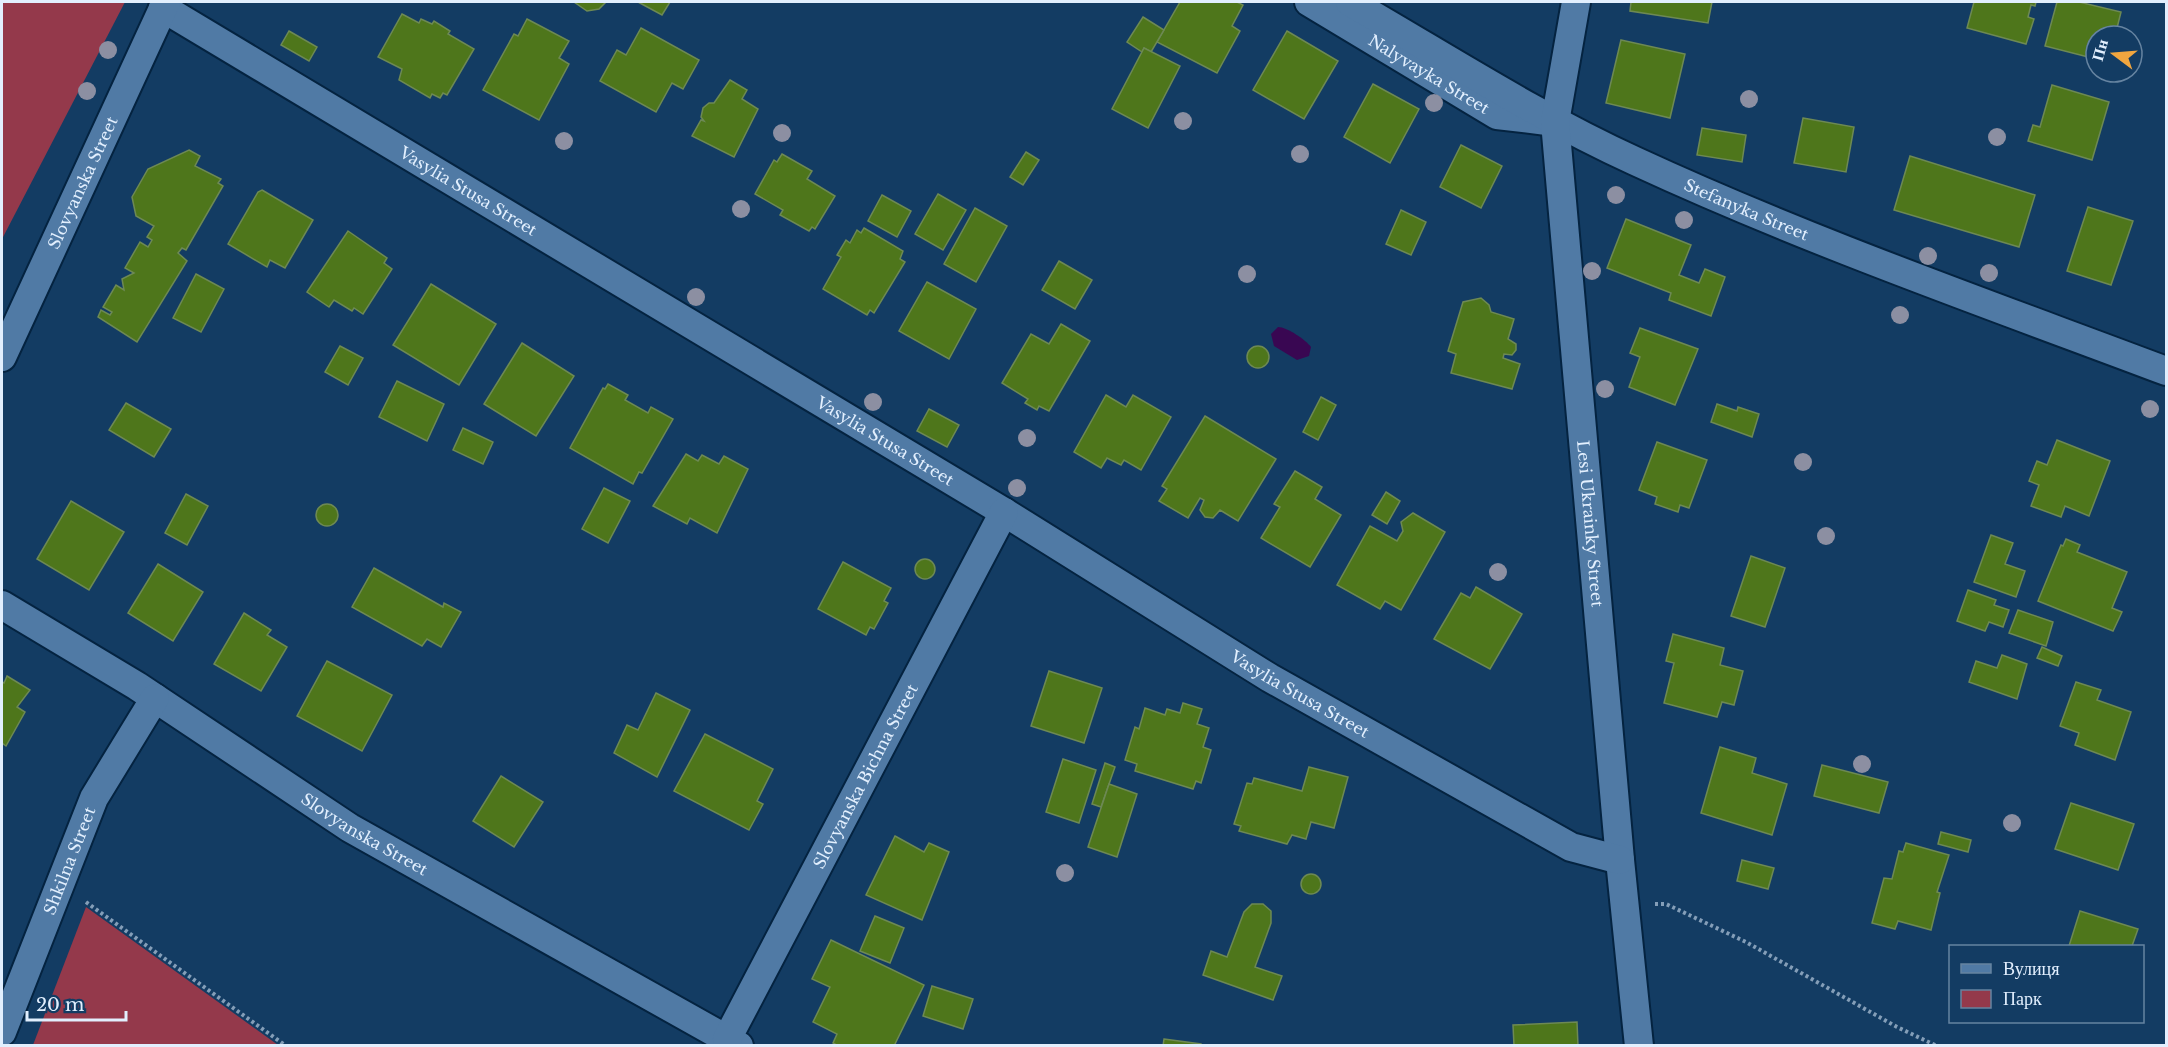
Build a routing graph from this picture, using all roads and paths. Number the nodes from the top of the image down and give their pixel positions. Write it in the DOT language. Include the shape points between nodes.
graph roads {
  1 [pos="1309,2"];
  2 [pos="1350,2"];
  3 [pos="1576,2"];
  4 [pos="164,5"];
  5 [pos="1555,122"];
  6 [pos="2,357"];
  7 [pos="2166,371"];
  8 [pos="1004,512"];
  9 [pos="2,605"];
  10 [pos="155,698"];
  11 [pos="1620,861"];
  12 [pos="62,883"];
  13 [pos="1625,905"];
  14 [pos="2,1032"];
  15 [pos="733,1042"];
  16 [pos="286,1046"];
  17 [pos="1639,1046"];
  18 [pos="1937,1046"];
  1 -- 5 [label="street, Nalyvayka Street" via="1497,115"];
  2 -- 5 [label="street, Stefanyka Street"];
  3 -- 5 [label="street, Lesi Ukrainky Street"];
  4 -- 6 [label="street, Slovyanska Street"];
  4 -- 8 [label="street, Vasylia Stusa Street"];
  5 -- 7 [label="street, Stefanyka Street" via="1636,161 1876,262"];
  5 -- 11 [label="street, Lesi Ukrainky Street"];
  8 -- 11 [label="street, Vasylia Stusa Street" via="1270,678 1571,847"];
  8 -- 15 [label="street, Slovyanska Bichna Street"];
  9 -- 10 [label="street, Slovyanska Street"];
  10 -- 12 [label="street, Shkilna Street" via="94,798"];
  10 -- 15 [label="street, Slovyanska Street" via="350,828"];
  11 -- 13 [label="street, Lesi Ukrainky Street"];
  12 -- 14 [label="street, Shkilna Street"];
  12 -- 16 [label="path"];
  13 -- 17 [label="street, Lesi Ukrainky Street"];
  13 -- 18 [label="path" via="1666,904 1746,942 1897,1028"];
}
